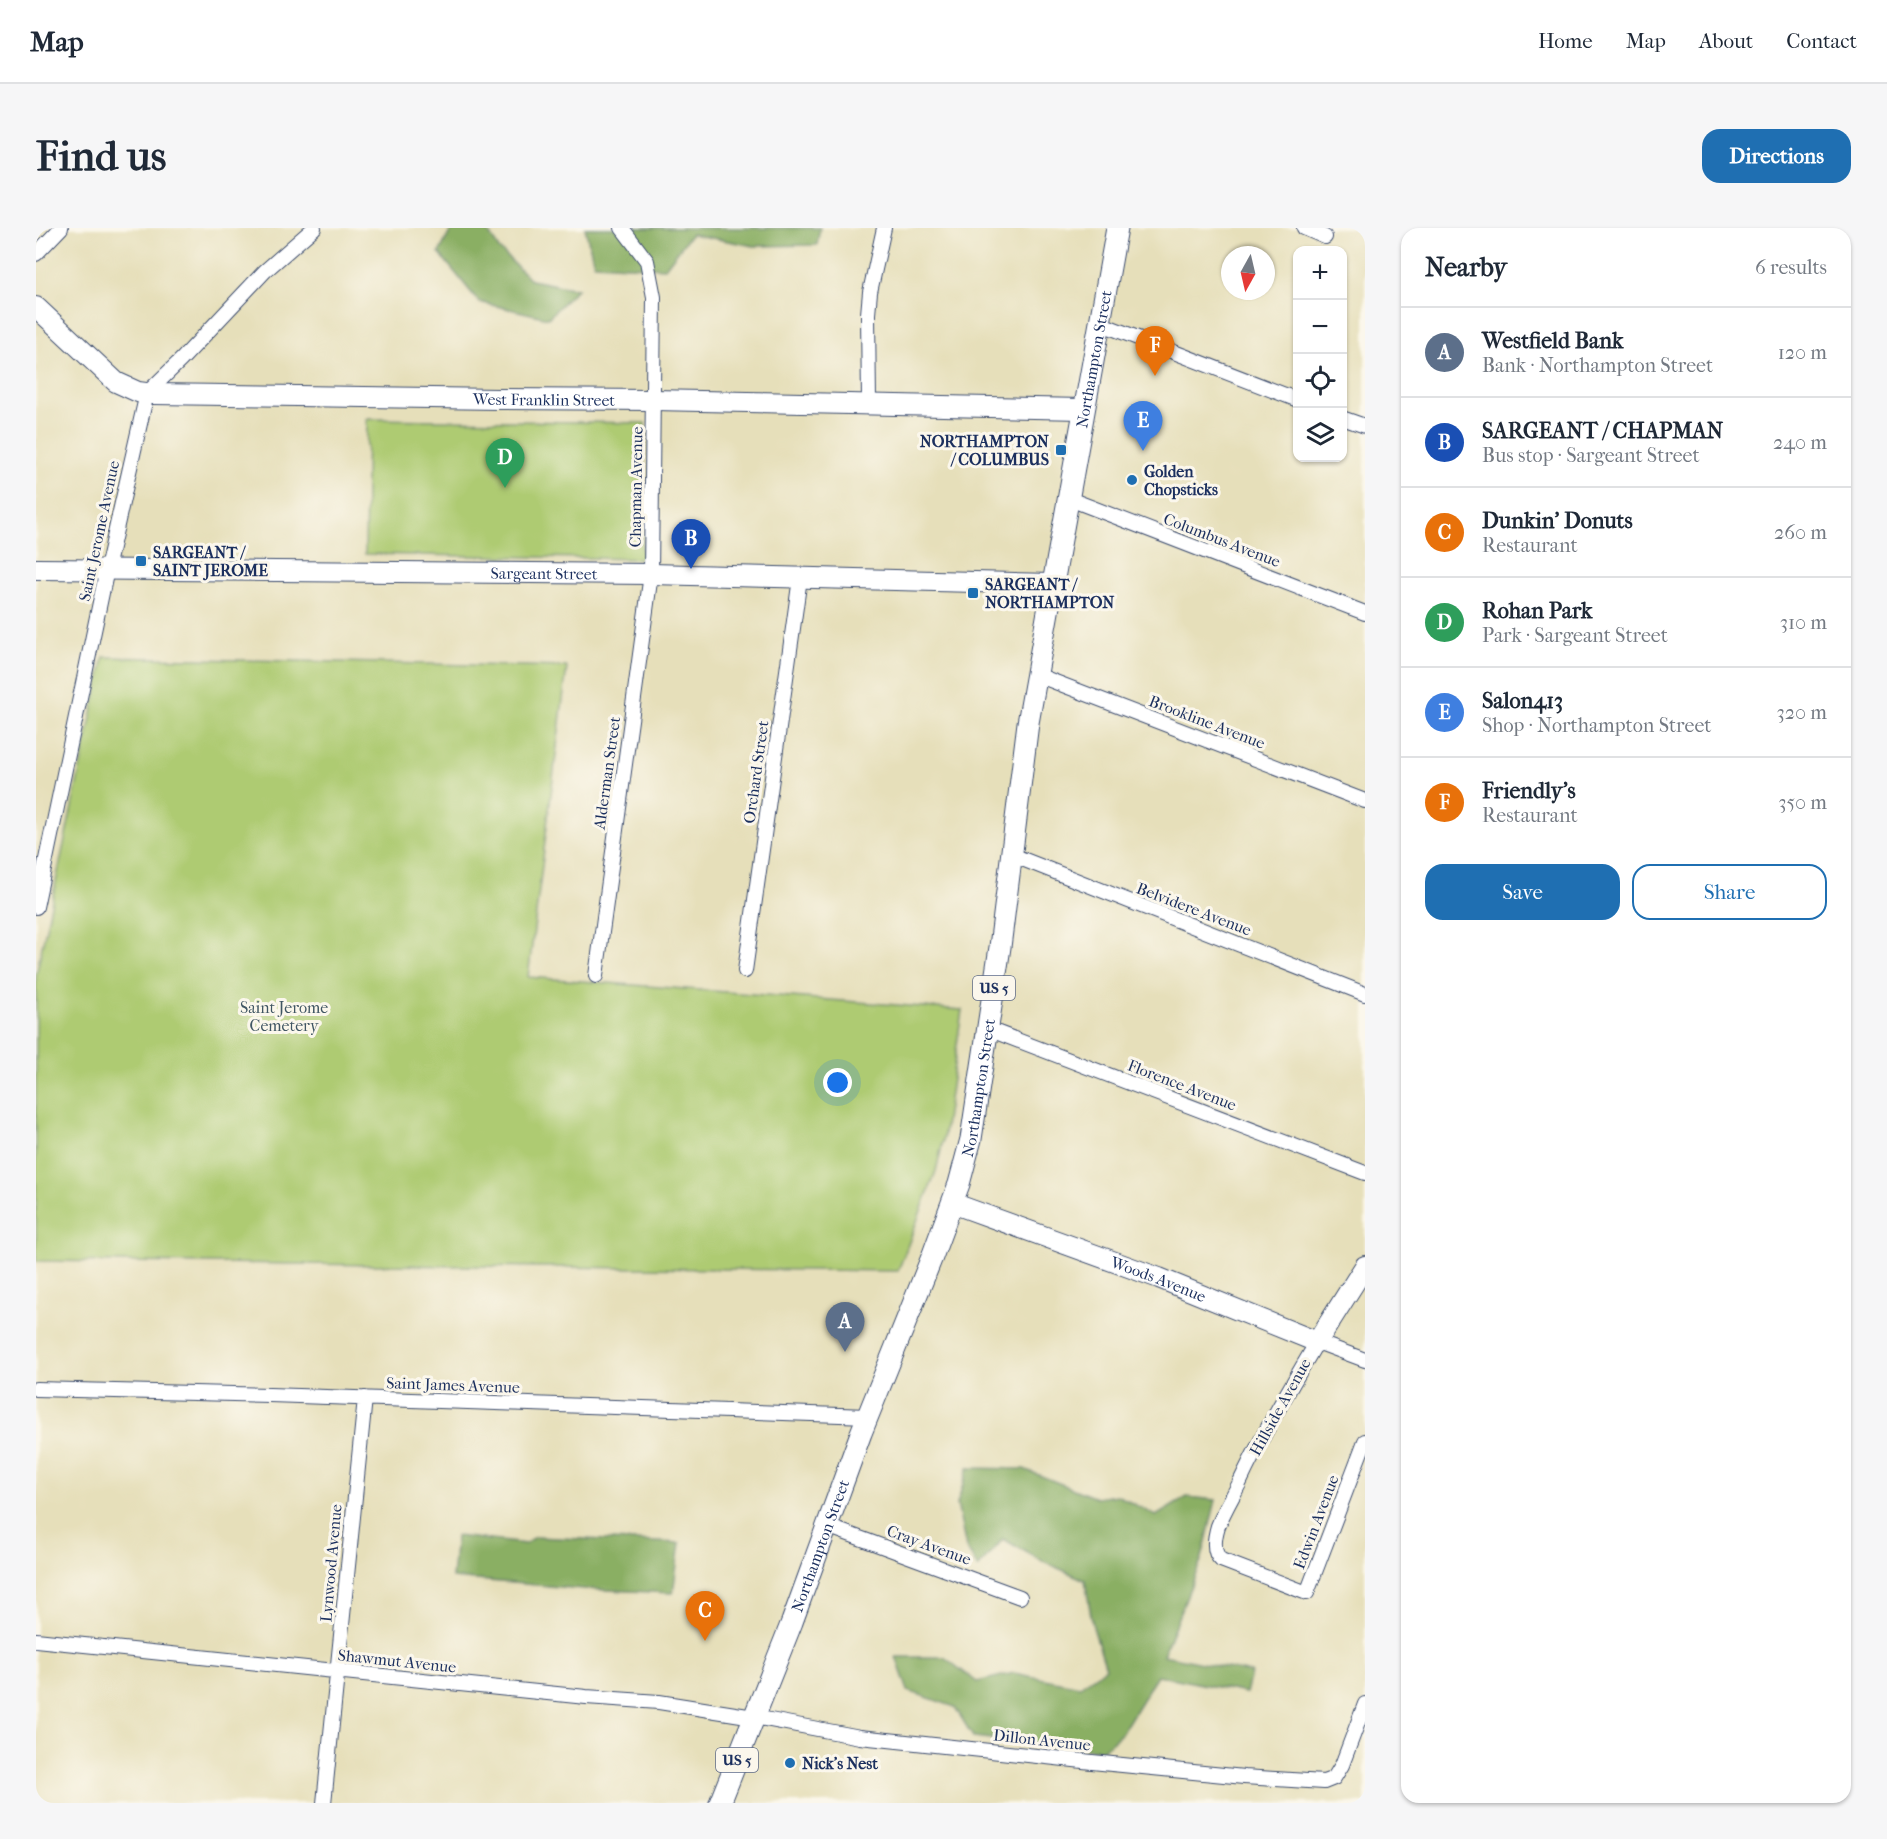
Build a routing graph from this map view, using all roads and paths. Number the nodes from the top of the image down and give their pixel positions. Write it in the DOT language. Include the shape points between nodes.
graph roads {
  1 [pos="61,228"];
  2 [pos="314,228"];
  3 [pos="622,228"];
  4 [pos="884,228"];
  5 [pos="1117,228"];
  6 [pos="1304,228"];
  7 [pos="1325,237"];
  8 [pos="36,254"];
  9 [pos="36,307"];
  10 [pos="1099,323"];
  11 [pos="147,393"];
  12 [pos="1293,398"];
  13 [pos="654,400"];
  14 [pos="869,404"];
  15 [pos="1083,409"];
  16 [pos="1347,420"];
  17 [pos="1365,426"];
  18 [pos="1067,498"];
  19 [pos="36,569"];
  20 [pos="107,569"];
  21 [pos="651,574"];
  22 [pos="800,578"];
  23 [pos="1052,584"];
  24 [pos="1365,613"];
  25 [pos="1036,675"];
  26 [pos="1365,801"];
  27 [pos="1012,855"];
  28 [pos="36,907"];
  29 [pos="745,971"];
  30 [pos="596,976"];
  31 [pos="1365,994"];
  32 [pos="988,1029"];
  33 [pos="1365,1173"];
  34 [pos="952,1203"];
  35 [pos="1365,1266"];
  36 [pos="1317,1342"];
  37 [pos="1365,1360"];
  38 [pos="36,1389"];
  39 [pos="365,1398"];
  40 [pos="868,1416"];
  41 [pos="1365,1441"];
  42 [pos="827,1526"];
  43 [pos="1217,1557"];
  44 [pos="1020,1597"];
  45 [pos="36,1640"];
  46 [pos="337,1672"];
  47 [pos="1365,1704"];
  48 [pos="754,1717"];
  49 [pos="324,1803"];
  50 [pos="720,1803"];
  1 -- 8 [label="street"];
  2 -- 11 [label="street" via="265,271"];
  3 -- 13 [label="street, Chapman Avenue" via="650,270 654,297"];
  4 -- 14 [label="street" via="868,314"];
  5 -- 10 [label="main road, Northampton Street / US 5"];
  6 -- 7 [label="street"];
  9 -- 11 [label="street, West Franklin Street" via="116,382"];
  10 -- 12 [label="street"];
  10 -- 15 [label="main road, Northampton Street / US 5"];
  11 -- 13 [label="street, West Franklin Street"];
  11 -- 20 [label="street, Saint Jerome Avenue"];
  13 -- 14 [label="street, West Franklin Street"];
  13 -- 21 [label="street, Chapman Avenue"];
  14 -- 15 [label="street, West Franklin Street"];
  15 -- 18 [label="main road, Northampton Street / US 5"];
  16 -- 17 [label="street"];
  18 -- 23 [label="main road, Northampton Street / US 5"];
  18 -- 24 [label="street, Columbus Avenue"];
  19 -- 20 [label="street, Sargeant Street"];
  20 -- 21 [label="street, Sargeant Street"];
  20 -- 28 [label="street, Saint Jerome Avenue"];
  21 -- 22 [label="street, Sargeant Street"];
  21 -- 30 [label="street, Alderman Street"];
  22 -- 23 [label="street, Sargeant Street"];
  22 -- 29 [label="street, Orchard Street"];
  23 -- 25 [label="main road, Northampton Street / US 5"];
  25 -- 26 [label="street, Brookline Avenue"];
  25 -- 27 [label="main road, Northampton Street / US 5"];
  27 -- 31 [label="street, Belvidere Avenue"];
  27 -- 32 [label="main road, Northampton Street / US 5"];
  32 -- 33 [label="street, Florence Avenue"];
  32 -- 34 [label="main road, Northampton Street / US 5" via="968,1153"];
  34 -- 36 [label="street, Woods Avenue" via="1159,1278"];
  34 -- 40 [label="main road, Northampton Street / US 5"];
  35 -- 36 [label="street, Hillside Avenue"];
  36 -- 37 [label="street, Woods Avenue"];
  36 -- 43 [label="street, Hillside Avenue" via="1222,1518 1215,1546"];
  38 -- 39 [label="street, Saint James Avenue"];
  39 -- 40 [label="street, Saint James Avenue"];
  39 -- 46 [label="street, Lynwood Avenue"];
  40 -- 42 [label="main road, Northampton Street / US 5"];
  41 -- 43 [label="street, Edwin Avenue" via="1307,1593"];
  42 -- 44 [label="street, Cray Avenue"];
  42 -- 48 [label="main road, Northampton Street / US 5"];
  45 -- 46 [label="street, Shawmut Avenue"];
  46 -- 48 [label="street, Shawmut Avenue" via="650,1701"];
  46 -- 49 [label="street, Lynwood Avenue"];
  47 -- 48 [label="street, Dillon Avenue" via="1342,1765 1334,1778 1327,1780 1244,1777 860,1737"];
  48 -- 50 [label="main road, Northampton Street / US 5"];
}
